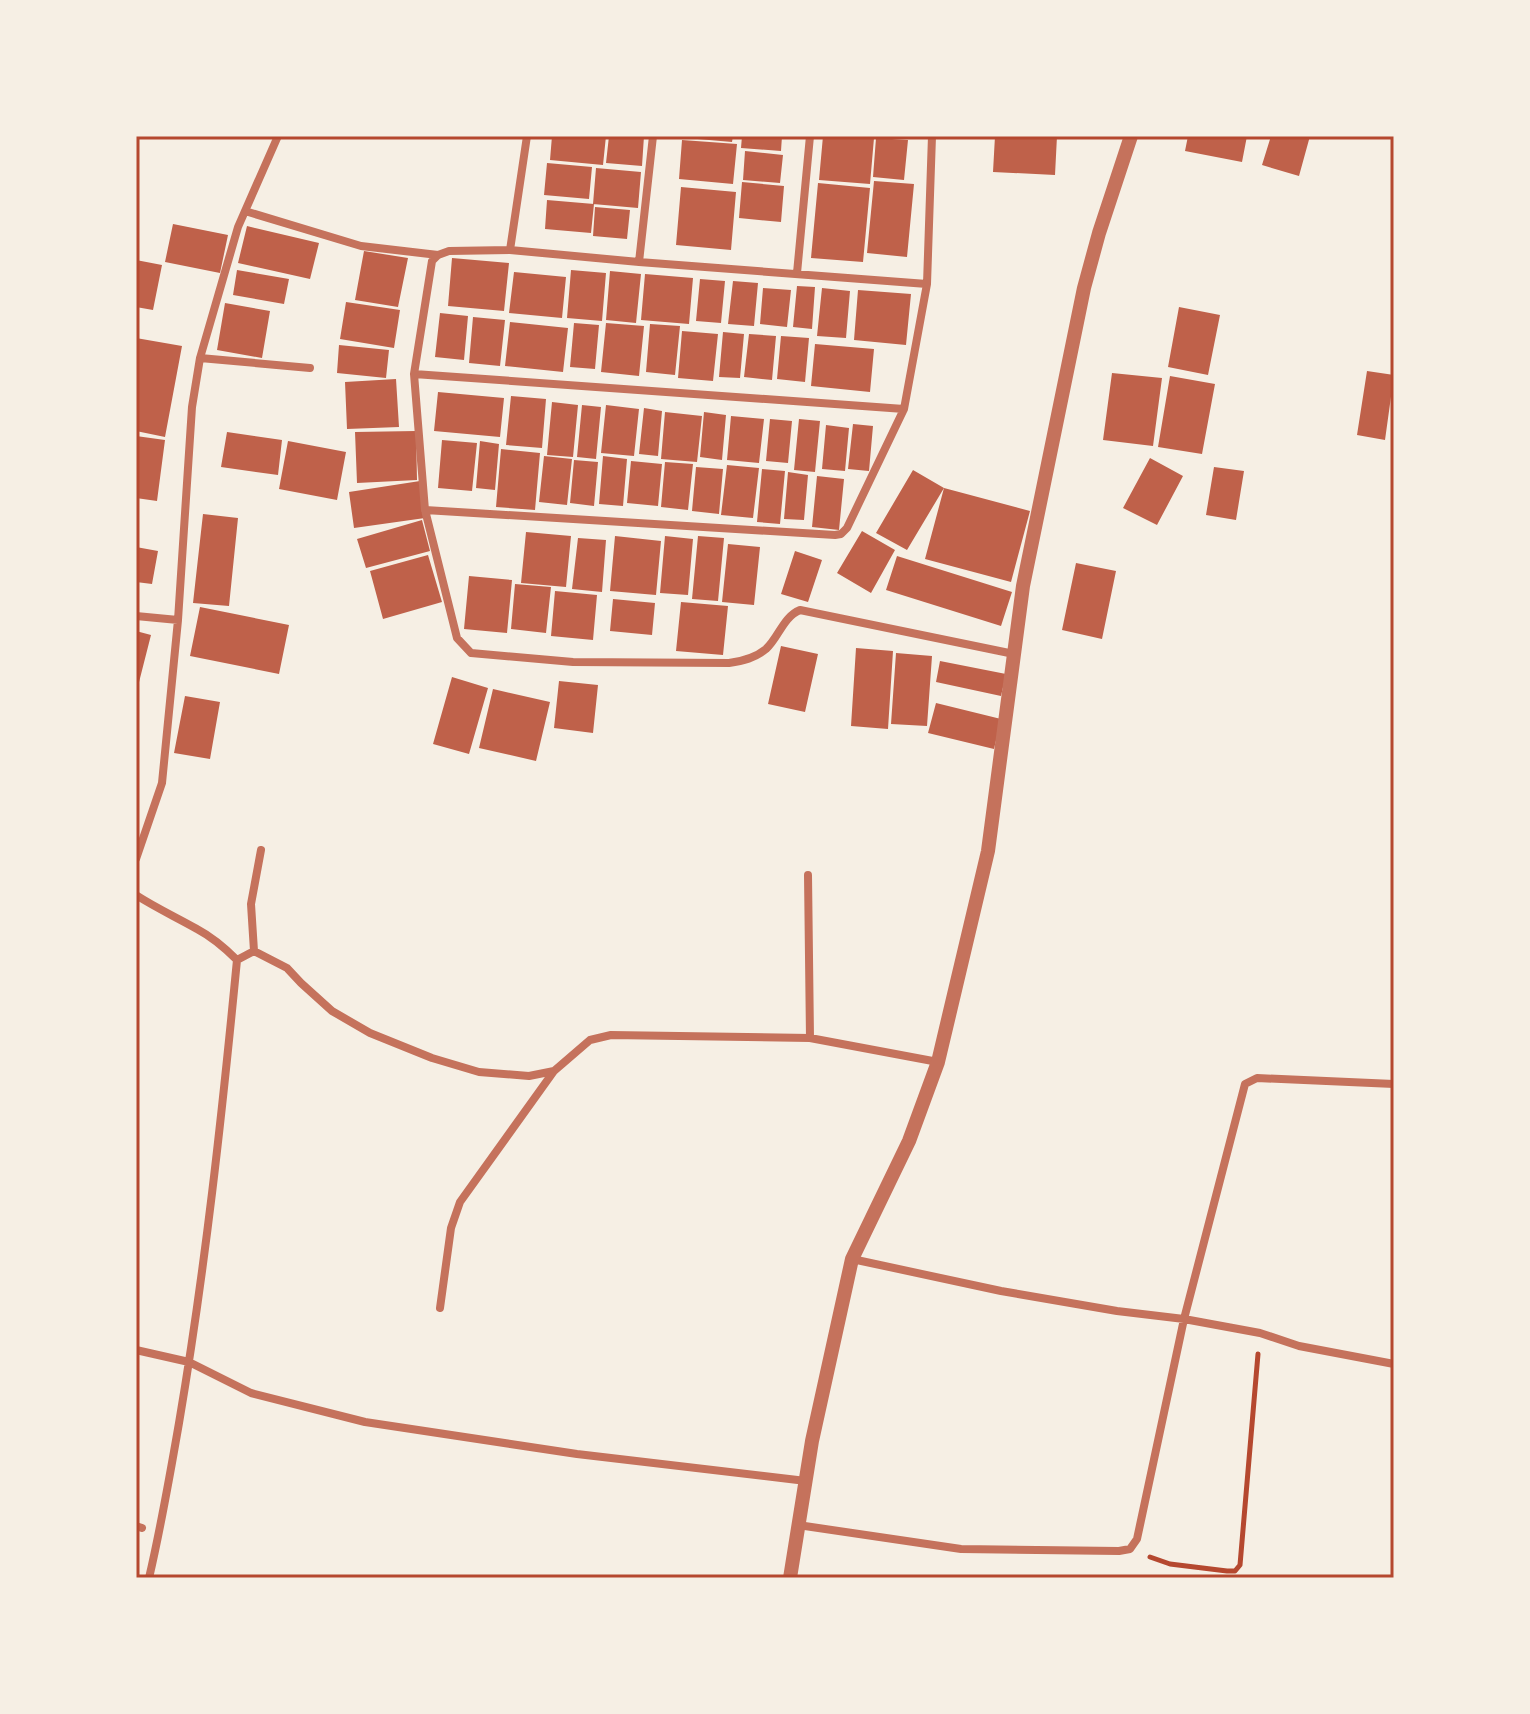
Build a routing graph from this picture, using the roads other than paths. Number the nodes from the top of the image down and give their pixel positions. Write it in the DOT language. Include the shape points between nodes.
graph roads {
  1 [pos="278,136"];
  2 [pos="527,136"];
  3 [pos="653,136"];
  4 [pos="810,136"];
  5 [pos="932,136"];
  6 [pos="1131,136"];
  7 [pos="245,211"];
  8 [pos="510,250"];
  9 [pos="438,255"];
  10 [pos="639,262"];
  11 [pos="797,273"];
  12 [pos="927,284"];
  13 [pos="200,358"];
  14 [pos="310,368"];
  15 [pos="414,374"];
  16 [pos="904,409"];
  17 [pos="425,510"];
  18 [pos="136,616"];
  19 [pos="178,620"];
  20 [pos="1014,654"];
  21 [pos="261,850"];
  22 [pos="136,859"];
  23 [pos="808,875"];
  24 [pos="136,895"];
  25 [pos="254,951"];
  26 [pos="237,960"];
  27 [pos="810,1038"];
  28 [pos="938,1062"];
  29 [pos="554,1071"];
  30 [pos="1394,1084"];
  31 [pos="852,1259"];
  32 [pos="440,1308"];
  33 [pos="1184,1319"];
  34 [pos="136,1350"];
  35 [pos="189,1362"];
  36 [pos="1394,1364"];
  37 [pos="806,1481"];
  38 [pos="798,1525"];
  39 [pos="149,1578"];
  40 [pos="790,1578"];
  1 -- 7 [label="street"];
  2 -- 8 [label="street"];
  3 -- 10 [label="street"];
  4 -- 11 [label="street"];
  5 -- 12 [label="street"];
  6 -- 20 [label="street" via="1084,288"];
  7 -- 9 [label="street" via="361,246"];
  7 -- 13 [label="street"];
  8 -- 9 [label="street"];
  8 -- 10 [label="street"];
  9 -- 15 [label="street" via="432,261"];
  10 -- 11 [label="street"];
  11 -- 12 [label="street"];
  12 -- 16 [label="street"];
  13 -- 14 [label="street"];
  13 -- 19 [label="street"];
  15 -- 16 [label="street"];
  15 -- 17 [label="street"];
  16 -- 17 [label="street" via="841,534"];
  17 -- 20 [label="street" via="457,638 471,653 573,662 729,663 767,648 792,613 800,610"];
  18 -- 19 [label="street"];
  19 -- 22 [label="street" via="162,783"];
  20 -- 28 [label="street" via="988,851"];
  21 -- 25 [label="street" via="251,904"];
  23 -- 27 [label="street"];
  24 -- 26 [label="street" via="199,930"];
  25 -- 26 [label="street"];
  25 -- 29 [label="street" via="287,968 332,1011 432,1058 479,1072 529,1076"];
  26 -- 35 [label="street" via="221,1130"];
  27 -- 28 [label="street"];
  27 -- 29 [label="street" via="611,1035 590,1040"];
  28 -- 31 [label="street" via="909,1141"];
  29 -- 32 [label="street" via="460,1202 451,1228"];
  30 -- 33 [label="street" via="1257,1078 1245,1084"];
  31 -- 33 [label="street" via="1001,1291"];
  31 -- 37 [label="street"];
  33 -- 36 [label="street"];
  33 -- 38 [label="street" via="1137,1539 1130,1549 961,1549"];
  34 -- 35 [label="street"];
  35 -- 37 [label="street" via="251,1393 365,1422"];
  35 -- 39 [label="street"];
  37 -- 38 [label="street"];
  38 -- 40 [label="street"];
}
